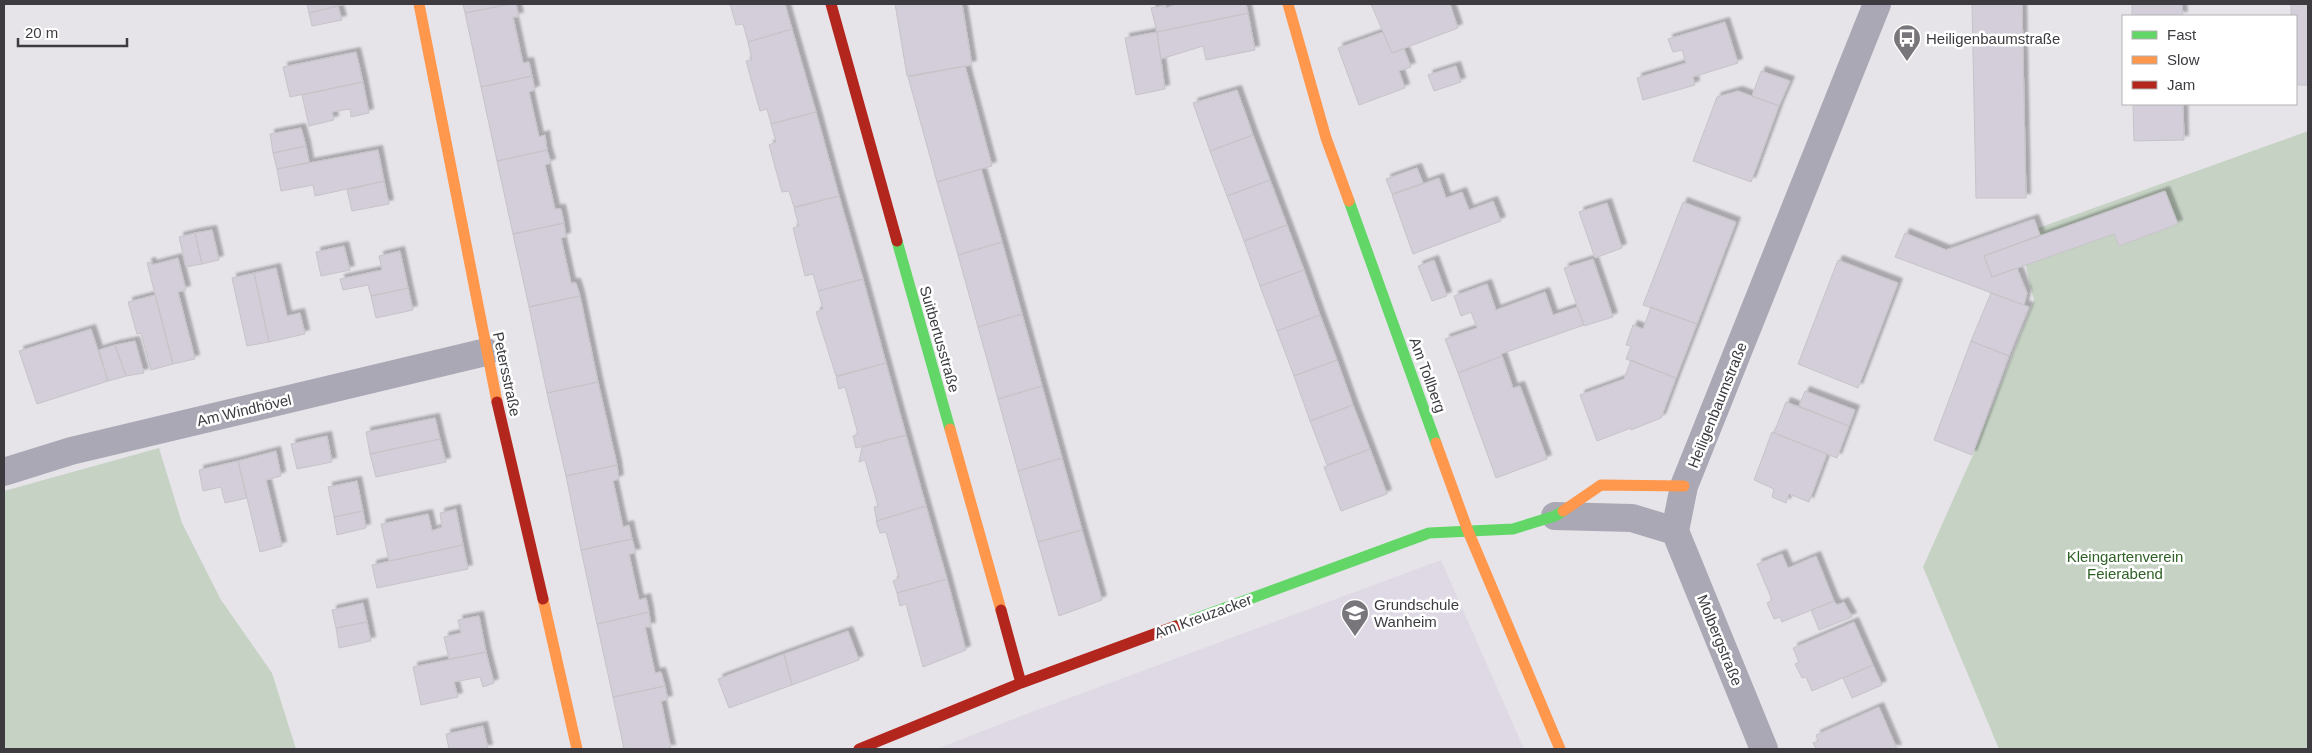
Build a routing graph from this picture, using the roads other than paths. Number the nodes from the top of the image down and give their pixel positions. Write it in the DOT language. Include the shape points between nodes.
graph roads {
  1 [pos="418,4"];
  2 [pos="831,4"];
  3 [pos="1288,4"];
  4 [pos="1877,4"];
  5 [pos="486,352"];
  6 [pos="4,472"];
  7 [pos="1684,486"];
  8 [pos="1555,516"];
  9 [pos="1468,531"];
  10 [pos="1675,531"];
  11 [pos="1021,682"];
  12 [pos="577,749"];
  13 [pos="859,749"];
  14 [pos="1560,749"];
  15 [pos="1764,749"];
  1 -- 5 [label="street, Petersstraße"];
  2 -- 11 [label="street, Suitbertusstraße"];
  3 -- 9 [label="street, Am Tollberg" via="1326,138"];
  4 -- 7 [label="street, Heiligenbaumstraße"];
  5 -- 6 [label="street, Am Windhövel" via="71,451"];
  5 -- 12 [label="street, Petersstraße"];
  7 -- 8 [label="street, Am Kreuzacker" via="1601,485"];
  7 -- 10 [label="street, Heiligenbaumstraße"];
  8 -- 9 [label="street, Am Kreuzacker" via="1513,529"];
  8 -- 10 [label="street, Am Kreuzacker" via="1632,518"];
  9 -- 11 [label="street, Am Kreuzacker" via="1429,534"];
  9 -- 14 [label="street, Am Tollberg"];
  10 -- 15 [label="street, Molbergstraße"];
  11 -- 13 [label="street, Am Kreuzacker"];
}
